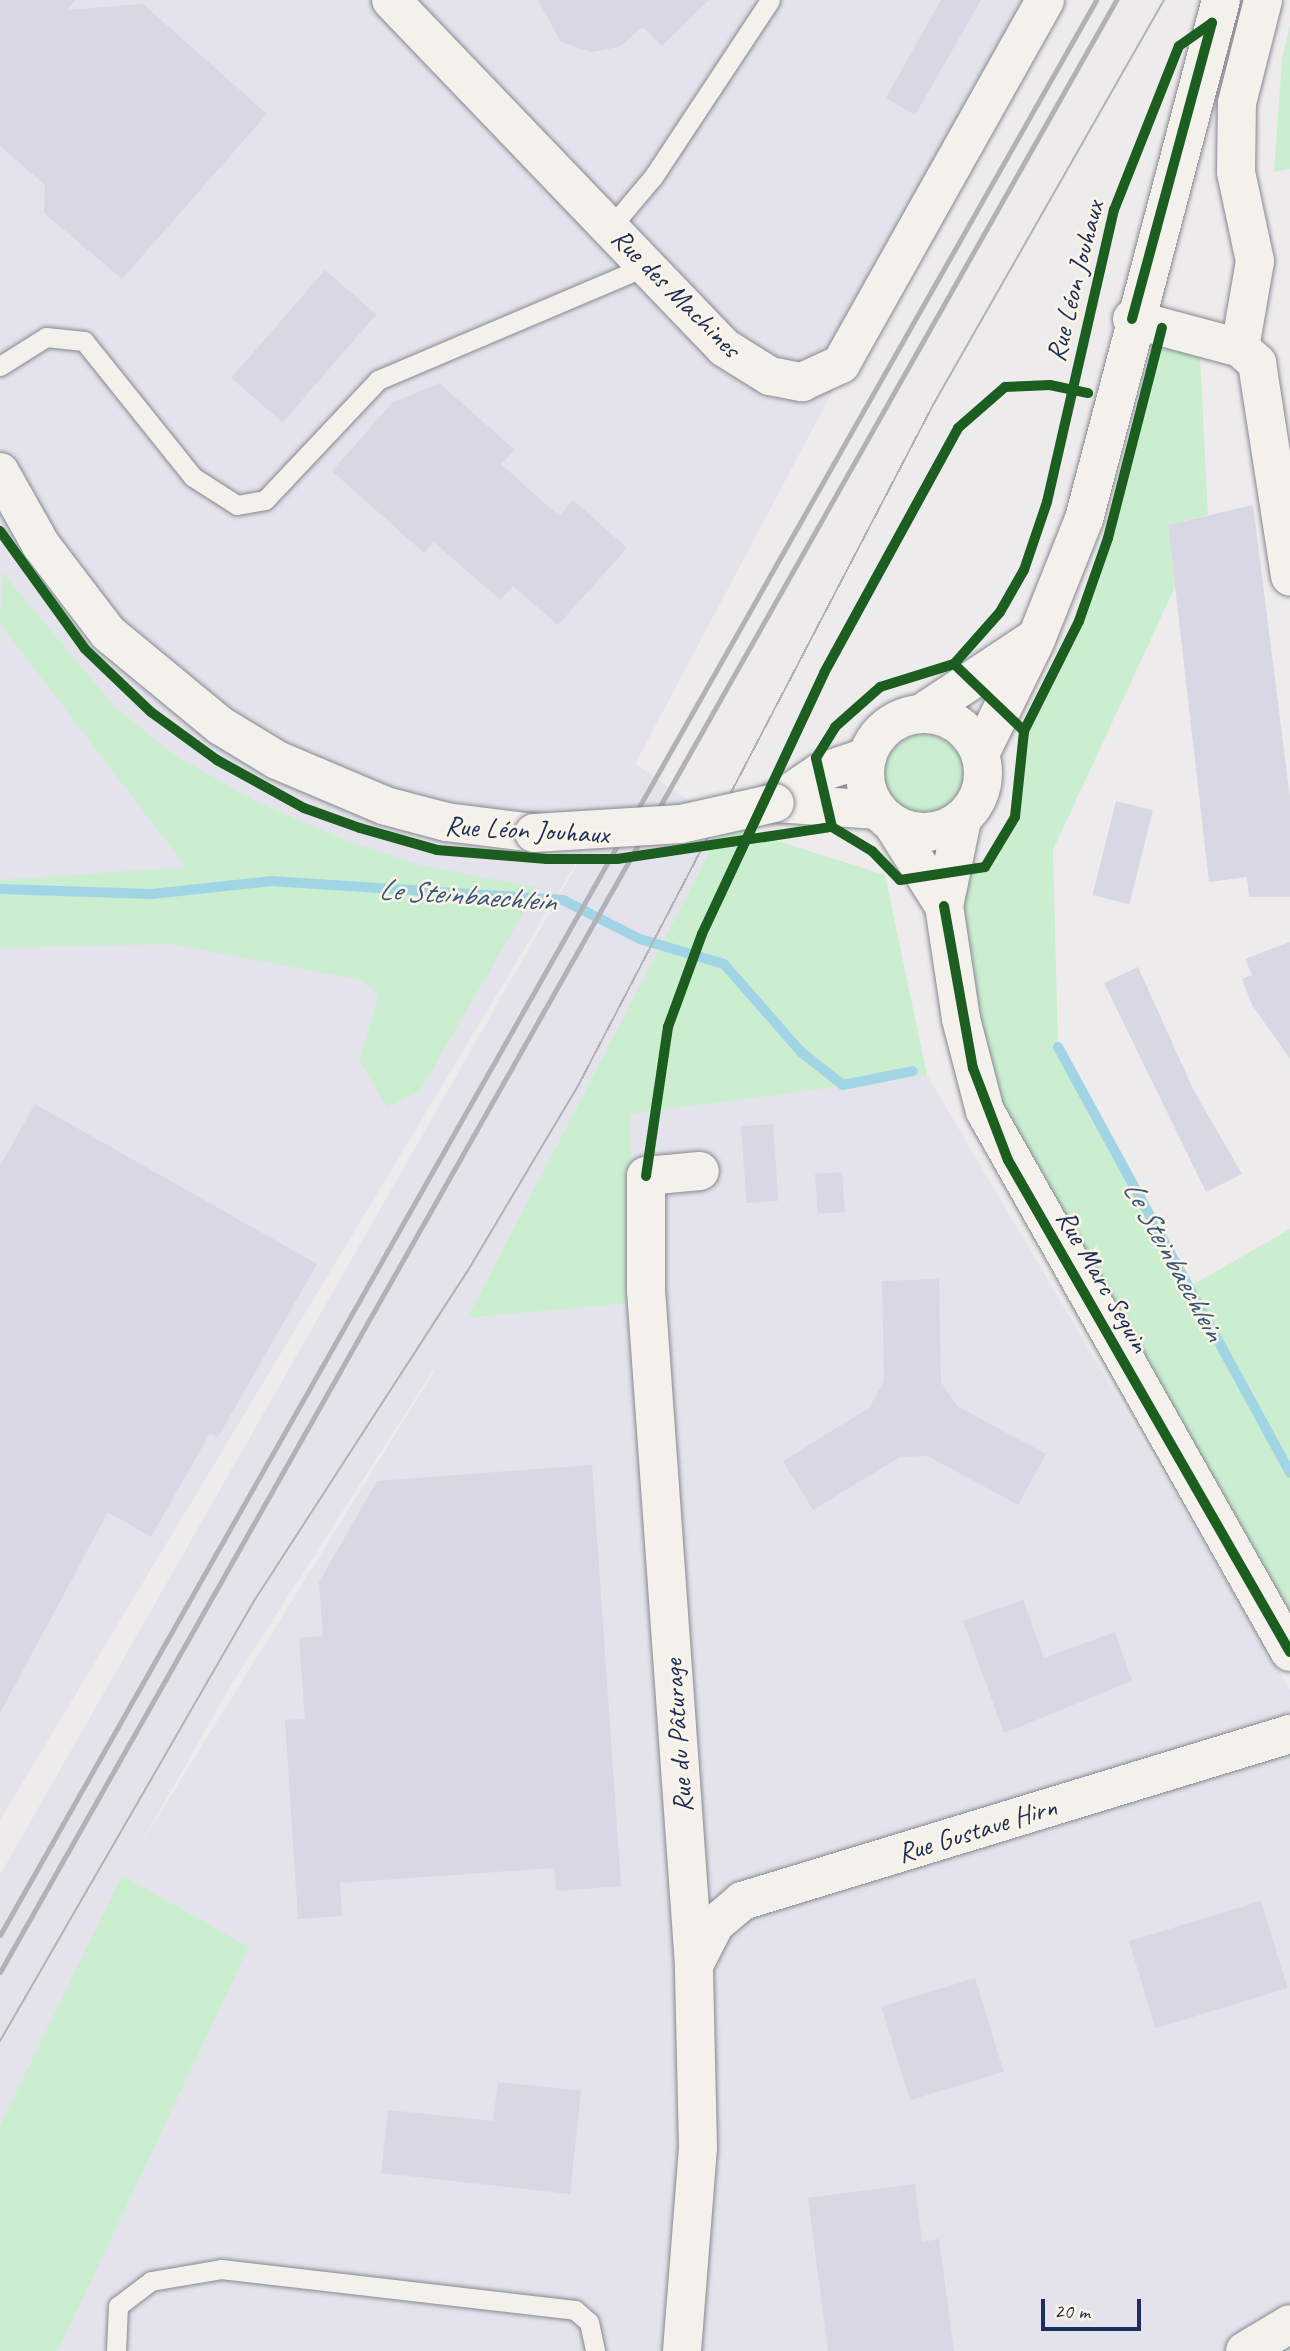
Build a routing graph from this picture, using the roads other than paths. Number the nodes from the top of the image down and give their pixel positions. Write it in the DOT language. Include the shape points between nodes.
graph roads {
  1 [pos="391,0"];
  2 [pos="770,0"];
  3 [pos="1045,0"];
  4 [pos="1220,0"];
  5 [pos="1264,0"];
  6 [pos="610,228"];
  7 [pos="644,267"];
  8 [pos="1132,319"];
  9 [pos="1240,348"];
  10 [pos="0,366"];
  11 [pos="0,472"];
  12 [pos="1290,576"];
  13 [pos="1037,637"];
  14 [pos="922,713"];
  15 [pos="981,752"];
  16 [pos="867,757"];
  17 [pos="775,803"];
  18 [pos="885,817"];
  19 [pos="962,820"];
  20 [pos="944,906"];
  21 [pos="700,1171"];
  22 [pos="1290,1653"];
  23 [pos="1290,1734"];
  24 [pos="686,1856"];
  25 [pos="743,1901"];
  26 [pos="694,1965"];
  27 [pos="1290,2324"];
  28 [pos="116,2351"];
  29 [pos="595,2351"];
  30 [pos="682,2351"];
  31 [pos="1245,2351"];
  1 -- 6 [label="street, Rue des Machines"];
  2 -- 6 [label="lane" via="653,177"];
  3 -- 7 [label="street, Rue des Machines" via="841,364 802,382 770,376 725,348"];
  4 -- 8 [label="street"];
  5 -- 9 [label="street" via="1235,126 1236,172 1255,261"];
  6 -- 7 [label="street, Rue des Machines"];
  7 -- 10 [label="lane" via="378,380 265,500 237,505 193,477 84,341 46,337"];
  8 -- 9 [label="street"];
  8 -- 13 [label="street" via="1084,519"];
  9 -- 12 [label="street" via="1250,354 1262,379"];
  11 -- 17 [label="street, Rue Léon Jouhaux, bridge" via="41,545 108,633 221,726 277,760 386,806 446,822 534,832 681,824"];
  13 -- 14 [label="street"];
  13 -- 15 [label="street"];
  14 -- 15 [label="street" via="957,723"];
  14 -- 16 [label="street" via="887,726"];
  15 -- 19 [label="street" via="982,789"];
  16 -- 17 [label="street, Rue Léon Jouhaux" via="819,773"];
  16 -- 18 [label="street" via="868,794"];
  17 -- 18 [label="street, Rue Léon Jouhaux"];
  18 -- 19 [label="street" via="927,833"];
  18 -- 20 [label="street, Rue Marc Seguin"];
  19 -- 20 [label="street, Rue Marc Seguin"];
  20 -- 22 [label="street, Rue Marc Seguin" via="961,1019 997,1136"];
  21 -- 24 [label="street, Rue du Pâturage" via="646,1176 646,1290"];
  23 -- 25 [label="street, Rue Gustave Hirn"];
  24 -- 25 [label="street" via="716,1889"];
  24 -- 26 [label="street, Rue du Pâturage"];
  25 -- 26 [label="street, Rue Gustave Hirn" via="715,1924"];
  26 -- 30 [label="street, Rue du Pâturage" via="698,2148"];
  27 -- 31 [label="street"];
  28 -- 29 [label="lane" via="118,2305 151,2281 221,2269 575,2310 589,2322"];
}
